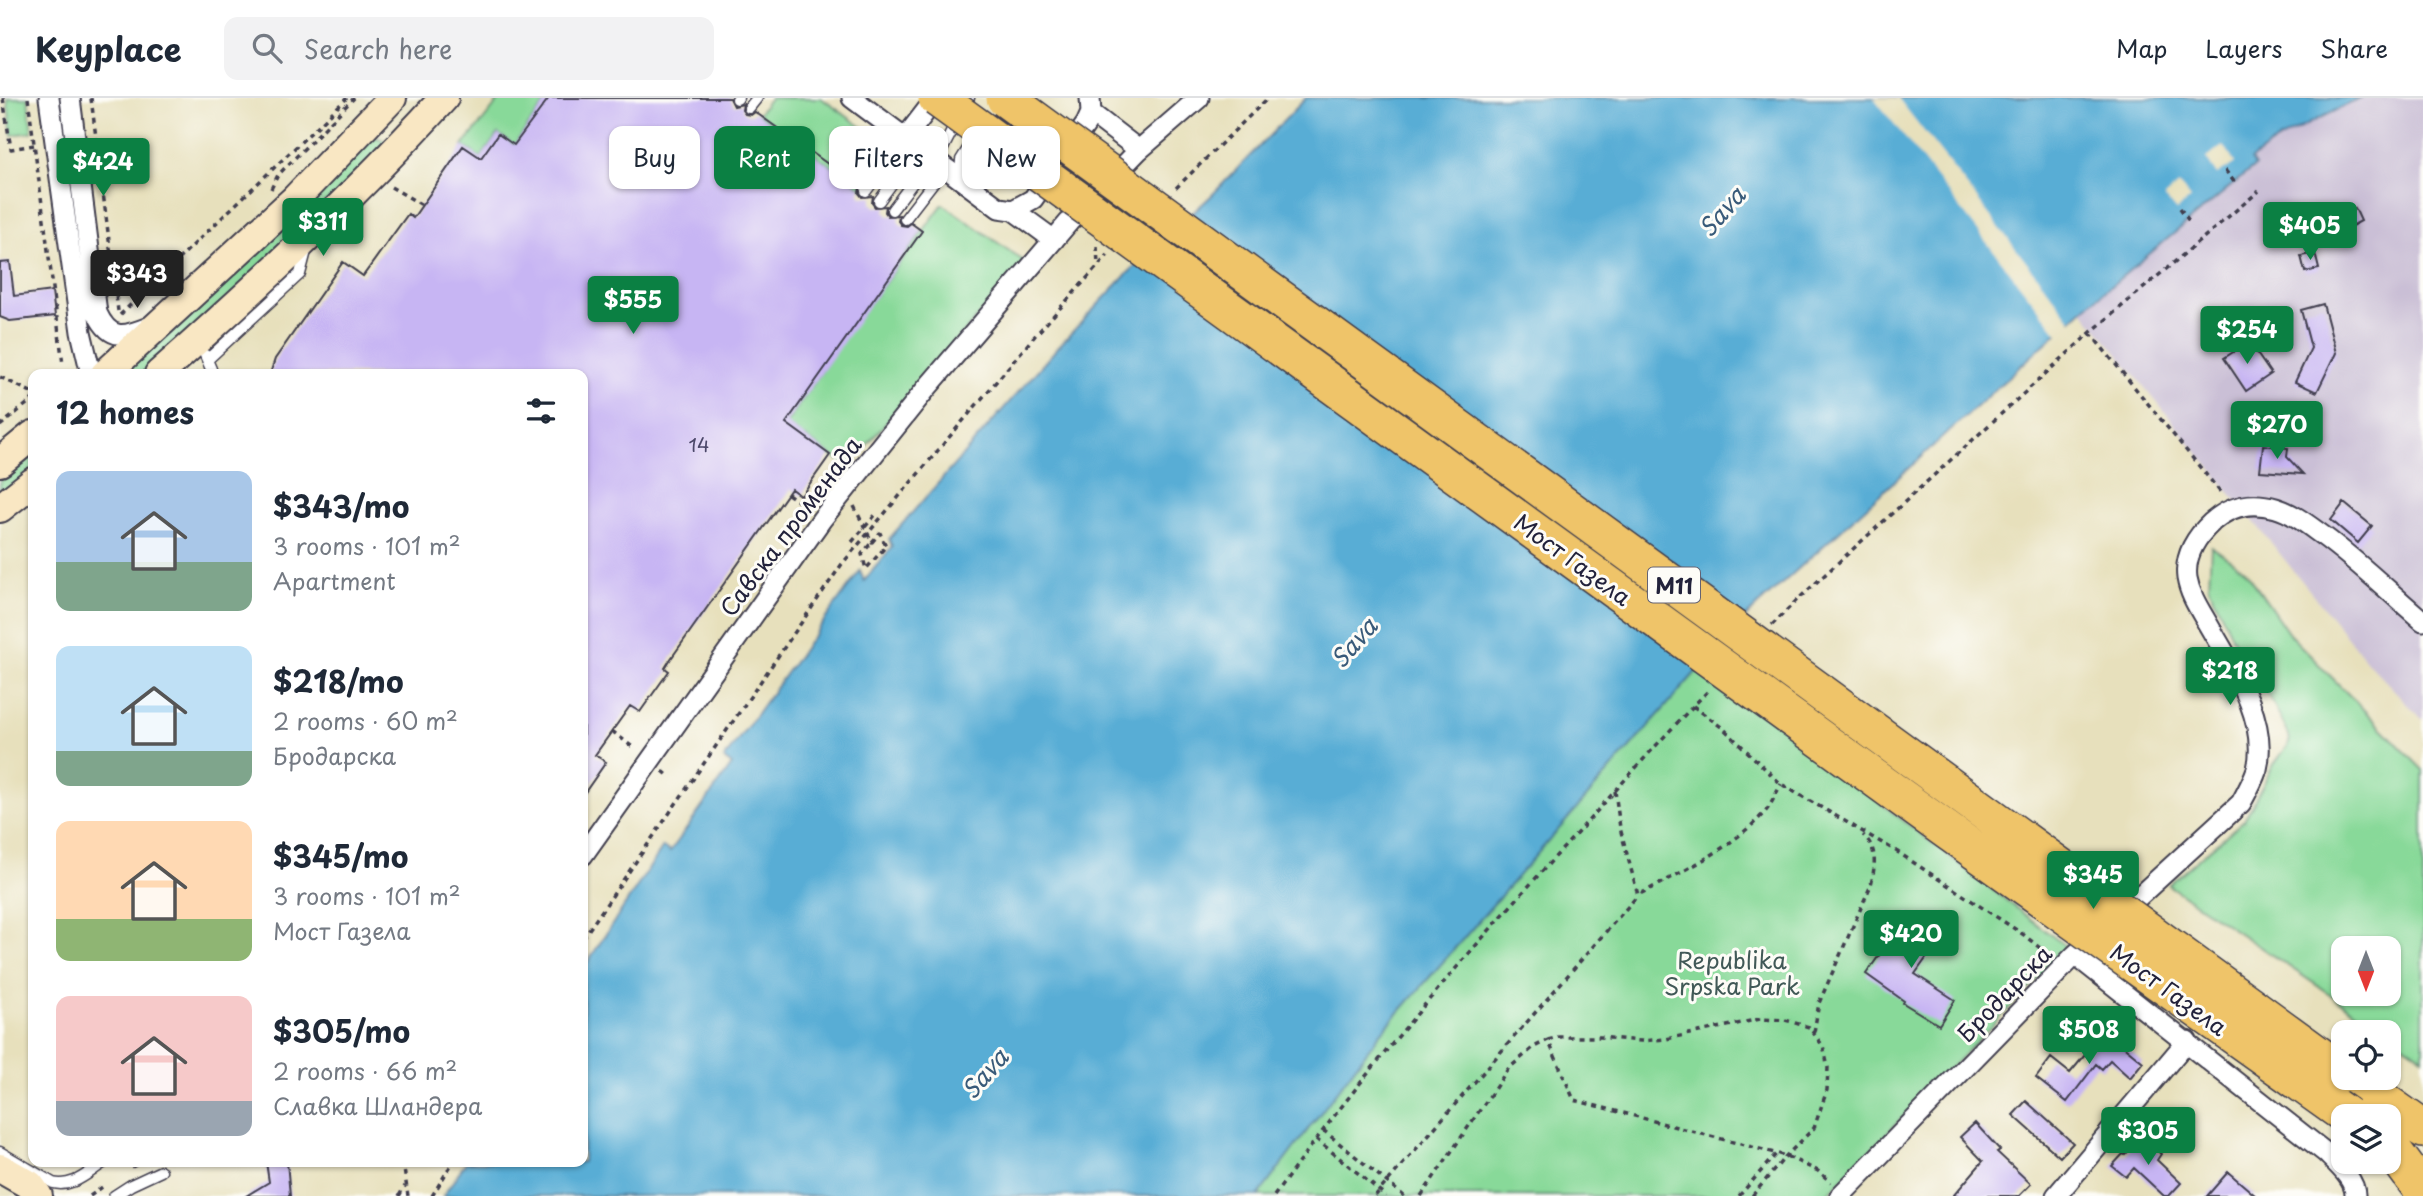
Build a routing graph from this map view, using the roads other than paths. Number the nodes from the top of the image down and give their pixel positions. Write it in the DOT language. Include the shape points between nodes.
graph roads {
  1 [pos="50,98"];
  2 [pos="70,98"];
  3 [pos="392,98"];
  4 [pos="444,98"];
  5 [pos="757,98"];
  6 [pos="936,98"];
  7 [pos="969,98"];
  8 [pos="1199,98"];
  9 [pos="858,99"];
  10 [pos="998,106"];
  11 [pos="1090,106"];
  12 [pos="749,108"];
  13 [pos="892,126"];
  14 [pos="935,126"];
  15 [pos="948,133"];
  16 [pos="1139,150"];
  17 [pos="948,159"];
  18 [pos="948,169"];
  19 [pos="870,189"];
  20 [pos="894,189"];
  21 [pos="909,189"];
  22 [pos="919,189"];
  23 [pos="866,191"];
  24 [pos="879,201"];
  25 [pos="892,210"];
  26 [pos="1013,210"];
  27 [pos="905,219"];
  28 [pos="1054,240"];
  29 [pos="162,322"];
  30 [pos="202,351"];
  31 [pos="90,369"];
  32 [pos="110,369"];
  33 [pos="168,369"];
  34 [pos="209,369"];
  35 [pos="28,439"];
  36 [pos="0,462"];
  37 [pos="28,486"];
  38 [pos="0,508"];
  39 [pos="2423,621"];
  40 [pos="588,848"];
  41 [pos="2069,961"];
  42 [pos="2187,1041"];
  43 [pos="2331,1064"];
  44 [pos="2368,1090"];
  45 [pos="2379,1090"];
  46 [pos="2331,1105"];
  47 [pos="2423,1109"];
  48 [pos="2423,1129"];
  49 [pos="0,1152"];
  50 [pos="2401,1155"];
  51 [pos="2401,1161"];
  52 [pos="98,1167"];
  53 [pos="0,1168"];
  54 [pos="161,1171"];
  55 [pos="2423,1171"];
  56 [pos="2423,1191"];
  57 [pos="1841,1195"];
  58 [pos="38,1196"];
  59 [pos="114,1196"];
  60 [pos="2056,1196"];
  61 [pos="2354,1196"];
  1 -- 31 [label="street"];
  2 -- 29 [label="street" via="97,313 114,335"];
  3 -- 29 [label="main road" via="296,199"];
  4 -- 30 [label="main road"];
  5 -- 12 [label="lane"];
  6 -- 14 [label="street"];
  6 -- 46 [label="highway, Мост Газела / M11, bridge"];
  7 -- 15 [label="lane"];
  8 -- 16 [label="street, Савска променада"];
  9 -- 13 [label="street"];
  10 -- 17 [label="lane" via="961,160"];
  10 -- 43 [label="highway, Мост Газела / M11, bridge"];
  11 -- 16 [label="street"];
  11 -- 26 [label="street" via="1086,124 1033,199"];
  16 -- 28 [label="street, Савска променада"];
  18 -- 26 [label="street" via="999,208"];
  19 -- 23 [label="lane"];
  20 -- 24 [label="lane"];
  21 -- 25 [label="lane"];
  22 -- 27 [label="lane"];
  26 -- 28 [label="street"];
  28 -- 40 [label="street, Савска променада" via="822,519"];
  29 -- 32 [label="main road"];
  30 -- 33 [label="main road"];
  30 -- 34 [label="lane"];
  35 -- 36 [label="main road"];
  37 -- 38 [label="main road"];
  39 -- 41 [label="street, Бродарска" via="2351,556 2278,508 2257,504 2234,508 2201,533 2188,558 2190,592 2236,669 2249,701 2259,741 2252,784 2241,803"];
  41 -- 42 [label="street"];
  41 -- 57 [label="street, Бродарска"];
  42 -- 60 [label="street"];
  42 -- 61 [label="street" via="2326,1153 2355,1188"];
  44 -- 48 [label="highway, M11"];
  45 -- 47 [label="highway"];
  49 -- 52 [label="lane" via="62,1185 72,1184"];
  50 -- 55 [label="highway"];
  51 -- 56 [label="highway"];
  53 -- 58 [label="main road" via="30,1185"];
  54 -- 59 [label="lane"];
}
